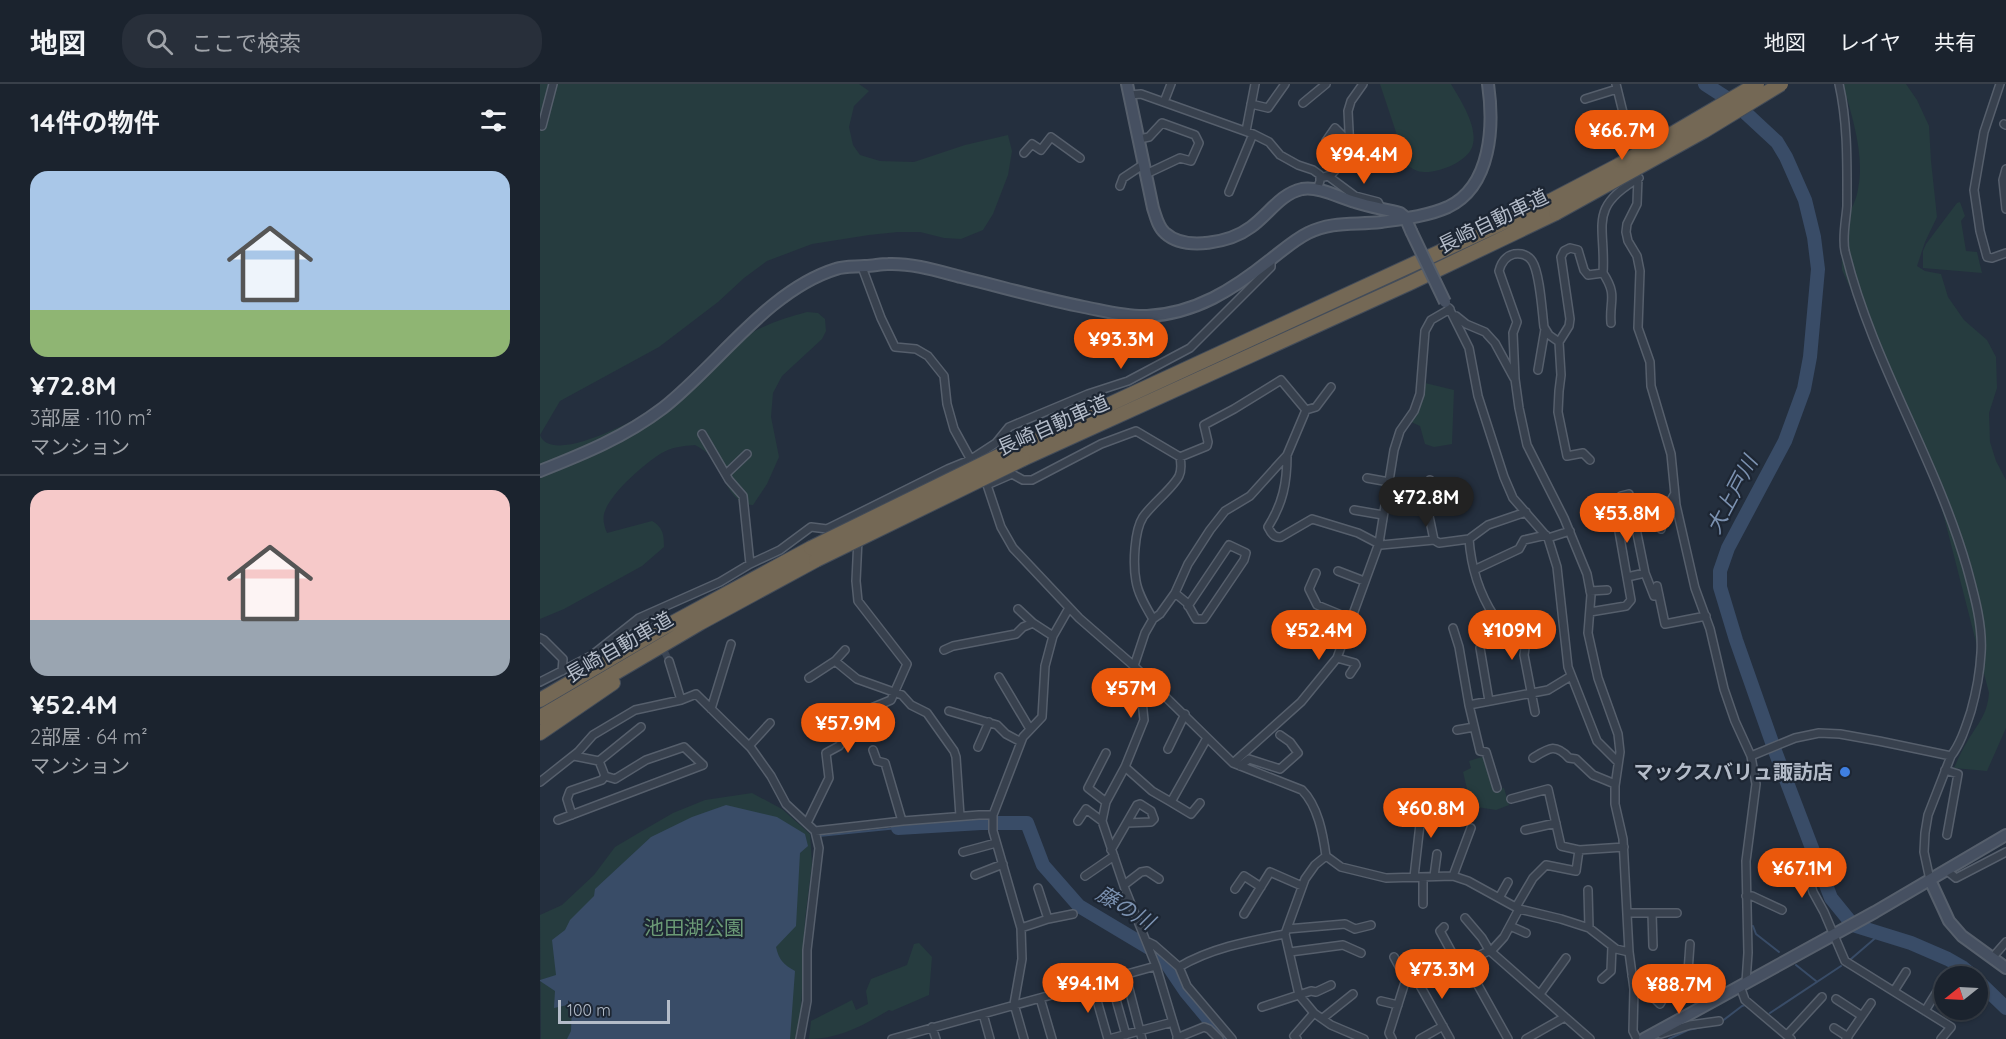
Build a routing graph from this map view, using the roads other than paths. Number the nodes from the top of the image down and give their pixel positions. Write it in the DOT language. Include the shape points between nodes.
graph roads {
  1 [pos="553,84"];
  2 [pos="1171,84"];
  3 [pos="1255,84"];
  4 [pos="1285,84"];
  5 [pos="1326,84"];
  6 [pos="1363,84"];
  7 [pos="1488,84"];
  8 [pos="1757,84"];
  9 [pos="1781,84"];
  10 [pos="1839,84"];
  11 [pos="2000,84"];
  12 [pos="1617,86"];
  13 [pos="1126,89"];
  14 [pos="1585,99"];
  15 [pos="1164,102"];
  16 [pos="1303,103"];
  17 [pos="1251,104"];
  18 [pos="542,126"];
  19 [pos="1249,133"];
  20 [pos="1139,139"];
  21 [pos="1326,141"];
  22 [pos="1349,142"];
  23 [pos="1024,153"];
  24 [pos="1080,158"];
  25 [pos="1145,169"];
  26 [pos="2006,169"];
  27 [pos="1324,177"];
  28 [pos="1639,178"];
  29 [pos="1120,186"];
  30 [pos="1317,190"];
  31 [pos="1228,192"];
  32 [pos="1553,207"];
  33 [pos="1381,208"];
  34 [pos="2006,209"];
  35 [pos="1406,218"];
  36 [pos="2006,253"];
  37 [pos="1271,260"];
  38 [pos="862,267"];
  39 [pos="1603,273"];
  40 [pos="1449,309"];
  41 [pos="1611,323"];
  42 [pos="1545,328"];
  43 [pos="1559,342"];
  44 [pos="1538,370"];
  45 [pos="1515,379"];
  46 [pos="1331,387"];
  47 [pos="1306,410"];
  48 [pos="702,434"];
  49 [pos="747,454"];
  50 [pos="1287,455"];
  51 [pos="1180,457"];
  52 [pos="970,460"];
  53 [pos="1590,460"];
  54 [pos="541,466"];
  55 [pos="726,474"];
  56 [pos="1368,478"];
  57 [pos="1430,480"];
  58 [pos="1389,482"];
  59 [pos="987,485"];
  60 [pos="1675,494"];
  61 [pos="1354,510"];
  62 [pos="1526,512"];
  63 [pos="859,513"];
  64 [pos="1383,515"];
  65 [pos="1661,529"];
  66 [pos="1570,531"];
  67 [pos="1547,536"];
  68 [pos="1469,539"];
  69 [pos="1434,540"];
  70 [pos="1379,543"];
  71 [pos="813,554"];
  72 [pos="750,564"];
  73 [pos="1474,570"];
  74 [pos="1338,571"];
  75 [pos="1316,573"];
  76 [pos="1645,573"];
  77 [pos="1627,577"];
  78 [pos="1364,581"];
  79 [pos="768,586"];
  80 [pos="1657,586"];
  81 [pos="1607,590"];
  82 [pos="1590,591"];
  83 [pos="1174,593"];
  84 [pos="1659,598"];
  85 [pos="1669,599"];
  86 [pos="1188,606"];
  87 [pos="1069,608"];
  88 [pos="1018,609"];
  89 [pos="1590,612"];
  90 [pos="647,615"];
  91 [pos="1494,616"];
  92 [pos="1706,616"];
  93 [pos="1153,619"];
  94 [pos="1351,619"];
  95 [pos="651,623"];
  96 [pos="1033,623"];
  97 [pos="1521,624"];
  98 [pos="1453,628"];
  99 [pos="1053,636"];
  100 [pos="540,638"];
  101 [pos="731,644"];
  102 [pos="1480,648"];
  103 [pos="845,650"];
  104 [pos="944,650"];
  105 [pos="1337,658"];
  106 [pos="669,660"];
  107 [pos="835,662"];
  108 [pos="1137,669"];
  109 [pos="562,671"];
  110 [pos="1350,674"];
  111 [pos="1571,676"];
  112 [pos="999,677"];
  113 [pos="809,678"];
  114 [pos="541,680"];
  115 [pos="894,692"];
  116 [pos="1530,693"];
  117 [pos="540,700"];
  118 [pos="681,700"];
  119 [pos="1489,701"];
  120 [pos="1469,705"];
  121 [pos="711,709"];
  122 [pos="949,711"];
  123 [pos="1535,712"];
  124 [pos="1185,714"];
  125 [pos="540,717"];
  126 [pos="989,722"];
  127 [pos="770,723"];
  128 [pos="641,727"];
  129 [pos="1474,727"];
  130 [pos="1030,729"];
  131 [pos="1457,730"];
  132 [pos="540,732"];
  133 [pos="1280,735"];
  134 [pos="1207,738"];
  135 [pos="1021,742"];
  136 [pos="749,746"];
  137 [pos="978,747"];
  138 [pos="1168,749"];
  139 [pos="873,750"];
  140 [pos="1106,753"];
  141 [pos="574,756"];
  142 [pos="1751,756"];
  143 [pos="1951,756"];
  144 [pos="1533,758"];
  145 [pos="599,761"];
  146 [pos="1618,762"];
  147 [pos="1237,764"];
  148 [pos="1125,767"];
  149 [pos="1946,770"];
  150 [pos="605,776"];
  151 [pos="540,782"];
  152 [pos="1615,784"];
  153 [pos="1497,788"];
  154 [pos="1511,799"];
  155 [pos="1418,800"];
  156 [pos="1171,801"];
  157 [pos="1106,802"];
  158 [pos="1200,803"];
  159 [pos="572,815"];
  160 [pos="960,816"];
  161 [pos="993,817"];
  162 [pos="558,820"];
  163 [pos="902,821"];
  164 [pos="1078,821"];
  165 [pos="1102,821"];
  166 [pos="807,823"];
  167 [pos="1127,823"];
  168 [pos="1556,823"];
  169 [pos="1471,828"];
  170 [pos="1525,830"];
  171 [pos="816,835"];
  172 [pos="1947,835"];
  173 [pos="2006,835"];
  174 [pos="996,843"];
  175 [pos="1624,847"];
  176 [pos="1578,850"];
  177 [pos="963,852"];
  178 [pos="2006,852"];
  179 [pos="1113,853"];
  180 [pos="1786,853"];
  181 [pos="1437,855"];
  182 [pos="1326,856"];
  183 [pos="1003,864"];
  184 [pos="1946,870"];
  185 [pos="975,875"];
  186 [pos="1085,876"];
  187 [pos="1434,876"];
  188 [pos="1453,876"];
  189 [pos="1414,877"];
  190 [pos="1423,877"];
  191 [pos="1159,879"];
  192 [pos="1930,880"];
  193 [pos="1508,882"];
  194 [pos="1124,885"];
  195 [pos="1261,886"];
  196 [pos="1302,886"];
  197 [pos="1038,888"];
  198 [pos="1235,889"];
  199 [pos="1588,890"];
  200 [pos="1746,896"];
  201 [pos="1498,898"];
  202 [pos="1107,902"];
  203 [pos="1131,904"];
  204 [pos="1424,904"];
  205 [pos="1517,908"];
  206 [pos="1782,910"];
  207 [pos="1627,913"];
  208 [pos="1652,913"];
  209 [pos="1677,913"];
  210 [pos="1073,914"];
  211 [pos="1244,914"];
  212 [pos="1465,918"];
  213 [pos="1048,919"];
  214 [pos="1371,925"];
  215 [pos="1510,926"];
  216 [pos="1444,927"];
  217 [pos="1021,928"];
  218 [pos="1588,928"];
  219 [pos="1286,931"];
  220 [pos="1526,933"];
  221 [pos="1834,933"];
  222 [pos="1147,941"];
  223 [pos="2006,942"];
  224 [pos="1690,944"];
  225 [pos="1612,946"];
  226 [pos="1653,946"];
  227 [pos="1489,950"];
  228 [pos="1290,952"];
  229 [pos="1629,952"];
  230 [pos="1361,953"];
  231 [pos="1394,957"];
  232 [pos="1566,958"];
  233 [pos="1992,958"];
  234 [pos="1461,962"];
  235 [pos="1156,966"];
  236 [pos="1179,967"];
  237 [pos="2006,968"];
  238 [pos="1906,972"];
  239 [pos="1413,973"];
  240 [pos="1632,976"];
  241 [pos="1110,978"];
  242 [pos="1406,979"];
  243 [pos="1602,980"];
  244 [pos="1092,983"];
  245 [pos="1743,984"];
  246 [pos="1128,985"];
  247 [pos="1331,985"];
  248 [pos="1894,992"];
  249 [pos="1353,994"];
  250 [pos="1540,994"];
  251 [pos="1299,995"];
  252 [pos="1822,997"];
  253 [pos="1934,997"];
  254 [pos="1040,998"];
  255 [pos="1836,999"];
  256 [pos="1381,1001"];
  257 [pos="1871,1003"];
  258 [pos="1014,1004"];
  259 [pos="1398,1005"];
  260 [pos="1262,1007"];
  261 [pos="1925,1011"];
  262 [pos="1314,1012"];
  263 [pos="983,1014"];
  264 [pos="1862,1016"];
  265 [pos="1565,1017"];
  266 [pos="1323,1018"];
  267 [pos="1719,1021"];
  268 [pos="1173,1022"];
  269 [pos="1443,1026"];
  270 [pos="932,1027"];
  271 [pos="1834,1028"];
  272 [pos="1140,1030"];
  273 [pos="918,1031"];
  274 [pos="1126,1035"];
  275 [pos="1789,1037"];
  276 [pos="1178,1038"];
  277 [pos="1847,1038"];
  278 [pos="800,1039"];
  279 [pos="892,1039"];
  280 [pos="921,1039"];
  281 [pos="936,1039"];
  282 [pos="990,1039"];
  283 [pos="1024,1039"];
  284 [pos="1052,1039"];
  285 [pos="1109,1039"];
  286 [pos="1142,1039"];
  287 [pos="1219,1039"];
  288 [pos="1232,1039"];
  289 [pos="1297,1039"];
  290 [pos="1364,1039"];
  291 [pos="1392,1039"];
  292 [pos="1420,1039"];
  293 [pos="1450,1039"];
  294 [pos="1508,1039"];
  295 [pos="1526,1039"];
  296 [pos="1590,1039"];
  297 [pos="1637,1039"];
  298 [pos="1645,1039"];
  299 [pos="1941,1039"];
  1 -- 18 [label="street"];
  2 -- 15 [label="street"];
  3 -- 17 [label="street"];
  4 -- 17 [label="street" via="1268,108"];
  5 -- 16 [label="street"];
  6 -- 22 [label="street" via="1348,111"];
  7 -- 35 [label="street" via="1492,127 1476,181 1448,207"];
  8 -- 32 [label="highway, 長崎自動車道, bridge"];
  9 -- 32 [label="highway, 長崎自動車道, bridge" via="1704,131"];
  10 -- 143 [label="street" via="1847,156 1844,248 1878,350 1948,509 1973,591 1980,633 1982,652 1973,704"];
  11 -- 36 [label="street" via="1984,132 1974,190 1987,257"];
  12 -- 14 [label="street"];
  12 -- 28 [label="street"];
  13 -- 15 [label="street"];
  13 -- 20 [label="street"];
  15 -- 19 [label="street"];
  17 -- 19 [label="street"];
  19 -- 27 [label="street" via="1269,142 1280,155"];
  19 -- 31 [label="street"];
  20 -- 25 [label="street"];
  20 -- 25 [label="street" via="1149,137 1162,123 1195,135 1199,143 1191,161 1180,158"];
  21 -- 22 [label="street" via="1335,128"];
  22 -- 27 [label="street" via="1348,156 1331,175"];
  23 -- 24 [label="street" via="1032,144 1041,150 1051,137"];
  25 -- 29 [label="street" via="1123,178"];
  25 -- 30 [label="street" via="1157,221 1173,239 1187,243 1237,235 1283,197 1305,188"];
  26 -- 34 [label="street"];
  27 -- 30 [label="street"];
  27 -- 33 [label="street" via="1355,196 1378,202"];
  28 -- 39 [label="street" via="1612,197 1605,210 1601,223"];
  28 -- 60 [label="street" via="1637,204 1626,232 1640,271 1638,328 1667,437"];
  30 -- 33 [label="street"];
  32 -- 71 [label="highway, 長崎自動車道, bridge" via="1020,453"];
  33 -- 35 [label="street"];
  35 -- 37 [label="street" via="1328,226 1307,234"];
  35 -- 40 [label="street, bridge"];
  37 -- 38 [label="street" via="1212,300 1179,312 1146,316 1073,305 921,267"];
  37 -- 52 [label="street" via="1271,267 1190,348 1128,381 1009,427 996,443"];
  38 -- 52 [label="street" via="895,347 916,349 944,376 954,429"];
  38 -- 54 [label="street" via="838,268 779,301 660,410 628,433 588,452"];
  39 -- 41 [label="street" via="1613,293"];
  39 -- 43 [label="street" via="1588,275 1578,250 1570,248 1564,252 1561,257 1570,319"];
  40 -- 45 [label="street" via="1466,324 1485,332"];
  40 -- 58 [label="street" via="1431,320 1425,331 1420,394 1400,431"];
  40 -- 62 [label="street" via="1469,348 1478,396 1504,477 1513,498"];
  42 -- 43 [label="street"];
  42 -- 44 [label="street"];
  42 -- 45 [label="street" via="1535,268 1530,258 1513,254 1499,271 1517,322 1513,333"];
  43 -- 53 [label="street" via="1562,375 1558,412 1567,456 1583,453"];
  45 -- 66 [label="street" via="1527,445"];
  46 -- 47 [label="street" via="1316,407"];
  47 -- 50 [label="street"];
  47 -- 51 [label="street" via="1281,380 1204,425 1207,446"];
  48 -- 55 [label="street"];
  49 -- 55 [label="street"];
  50 -- 70 [label="street" via="1280,506 1268,527 1272,534 1281,537 1312,519"];
  50 -- 83 [label="street" via="1250,496 1225,511 1188,564"];
  51 -- 59 [label="street" via="1136,431 1101,444 1032,480 1012,474"];
  51 -- 93 [label="street" via="1179,476 1147,512 1137,531 1136,582"];
  52 -- 59 [label="street"];
  52 -- 63 [label="street"];
  55 -- 72 [label="street" via="743,496"];
  56 -- 58 [label="street"];
  57 -- 69 [label="street" via="1429,516"];
  58 -- 64 [label="street"];
  59 -- 87 [label="street" via="1001,527 1013,548"];
  60 -- 65 [label="street" via="1664,513"];
  60 -- 92 [label="street" via="1695,588"];
  61 -- 64 [label="street"];
  62 -- 67 [label="street"];
  62 -- 68 [label="street" via="1488,525"];
  63 -- 72 [label="street" via="827,529 811,528 780,550"];
  63 -- 115 [label="street" via="858,601 907,664"];
  64 -- 70 [label="street"];
  66 -- 67 [label="street"];
  66 -- 82 [label="street"];
  67 -- 73 [label="street" via="1524,540 1519,549"];
  67 -- 111 [label="street" via="1557,567"];
  68 -- 69 [label="street" via="1439,543"];
  68 -- 73 [label="street"];
  69 -- 70 [label="street"];
  70 -- 78 [label="street"];
  71 -- 79 [label="highway, 長崎自動車道"];
  71 -- 117 [label="highway, 長崎自動車道" via="665,627"];
  72 -- 90 [label="street"];
  73 -- 91 [label="street"];
  74 -- 78 [label="street"];
  75 -- 94 [label="street" via="1309,589 1317,605"];
  76 -- 77 [label="street"];
  76 -- 77 [label="street" via="1629,494 1614,503"];
  76 -- 84 [label="street" via="1654,596"];
  77 -- 89 [label="street" via="1631,600 1626,606"];
  78 -- 94 [label="street"];
  79 -- 125 [label="highway, 長崎自動車道"];
  79 -- 132 [label="highway"];
  80 -- 84 [label="street"];
  81 -- 82 [label="street"];
  82 -- 89 [label="street"];
  83 -- 86 [label="street"];
  83 -- 93 [label="street"];
  84 -- 85 [label="street"];
  84 -- 92 [label="street" via="1665,624"];
  86 -- 86 [label="street" via="1196,619 1204,619 1245,553 1229,545"];
  87 -- 99 [label="street"];
  87 -- 108 [label="street"];
  88 -- 96 [label="street"];
  89 -- 146 [label="street" via="1588,633 1598,678 1618,734"];
  90 -- 95 [label="street"];
  90 -- 109 [label="street" via="591,656"];
  92 -- 142 [label="street" via="1724,689"];
  93 -- 108 [label="street"];
  94 -- 105 [label="street"];
  96 -- 99 [label="street"];
  96 -- 104 [label="street" via="1016,634"];
  97 -- 116 [label="street"];
  98 -- 120 [label="street"];
  99 -- 130 [label="street" via="1045,666 1042,717"];
  100 -- 109 [label="street" via="563,659"];
  101 -- 121 [label="street"];
  102 -- 119 [label="street"];
  103 -- 107 [label="street"];
  105 -- 110 [label="street" via="1355,663"];
  105 -- 147 [label="street" via="1301,702"];
  106 -- 118 [label="street"];
  107 -- 113 [label="street"];
  107 -- 115 [label="street" via="857,679"];
  108 -- 124 [label="street"];
  108 -- 148 [label="street" via="1144,720"];
  109 -- 114 [label="street"];
  111 -- 116 [label="street" via="1548,690"];
  111 -- 146 [label="street" via="1597,741"];
  112 -- 130 [label="street"];
  115 -- 160 [label="street" via="927,713 954,752"];
  115 -- 166 [label="street" via="891,700 869,709 839,746 826,753 830,778"];
  116 -- 119 [label="street"];
  116 -- 123 [label="street"];
  118 -- 121 [label="street" via="696,694"];
  118 -- 141 [label="street" via="635,710 593,735"];
  119 -- 120 [label="street"];
  120 -- 129 [label="street"];
  121 -- 136 [label="street"];
  122 -- 126 [label="street"];
  124 -- 134 [label="street"];
  124 -- 138 [label="street"];
  126 -- 135 [label="street"];
  126 -- 137 [label="street"];
  127 -- 136 [label="street"];
  128 -- 145 [label="street"];
  129 -- 131 [label="street"];
  129 -- 153 [label="street"];
  130 -- 135 [label="street"];
  133 -- 147 [label="street" via="1298,753 1280,769 1249,759"];
  134 -- 147 [label="street"];
  134 -- 156 [label="street"];
  135 -- 161 [label="street"];
  136 -- 166 [label="street" via="786,804"];
  139 -- 163 [label="street" via="877,761 885,763"];
  140 -- 157 [label="street" via="1088,788"];
  141 -- 145 [label="street"];
  141 -- 151 [label="street"];
  142 -- 143 [label="street" via="1819,733"];
  142 -- 200 [label="street" via="1756,784 1746,861"];
  143 -- 149 [label="street"];
  144 -- 152 [label="street" via="1556,748 1593,775"];
  145 -- 150 [label="street"];
  146 -- 152 [label="street"];
  147 -- 182 [label="street" via="1302,790 1308,796 1323,834"];
  148 -- 156 [label="street" via="1152,791"];
  148 -- 157 [label="street"];
  149 -- 172 [label="street" via="1958,774 1948,803"];
  149 -- 192 [label="street" via="1925,833 1924,852"];
  150 -- 159 [label="street" via="570,791 567,799"];
  150 -- 159 [label="street" via="615,779 646,760 684,747 703,765"];
  152 -- 175 [label="street"];
  154 -- 168 [label="street" via="1548,789"];
  155 -- 189 [label="street" via="1420,824"];
  156 -- 158 [label="street" via="1191,814"];
  157 -- 165 [label="street"];
  159 -- 162 [label="street"];
  160 -- 161 [label="street"];
  160 -- 163 [label="street"];
  161 -- 174 [label="street"];
  163 -- 171 [label="street"];
  164 -- 165 [label="street" via="1086,809"];
  165 -- 179 [label="street"];
  166 -- 171 [label="street"];
  167 -- 179 [label="street"];
  168 -- 170 [label="street"];
  168 -- 176 [label="street" via="1561,846"];
  169 -- 188 [label="street"];
  171 -- 278 [label="street" via="819,848 807,950 807,1001"];
  173 -- 184 [label="street"];
  174 -- 177 [label="street"];
  174 -- 183 [label="street"];
  175 -- 176 [label="street"];
  175 -- 207 [label="street"];
  176 -- 205 [label="street" via="1576,871 1546,865 1533,878"];
  178 -- 184 [label="street" via="1956,878"];
  179 -- 186 [label="street"];
  179 -- 194 [label="street"];
  180 -- 221 [label="street" via="1804,860 1813,892"];
  181 -- 187 [label="street"];
  182 -- 189 [label="street" via="1358,873"];
  182 -- 196 [label="street"];
  183 -- 185 [label="street"];
  183 -- 217 [label="street"];
  184 -- 192 [label="street"];
  187 -- 188 [label="street"];
  187 -- 190 [label="street"];
  188 -- 201 [label="street"];
  189 -- 190 [label="street"];
  190 -- 204 [label="street"];
  191 -- 194 [label="street" via="1147,871 1141,872"];
  192 -- 221 [label="street"];
  192 -- 233 [label="street" via="1949,921"];
  193 -- 201 [label="street"];
  194 -- 203 [label="street"];
  195 -- 196 [label="street" via="1270,872"];
  195 -- 198 [label="street" via="1244,876"];
  195 -- 211 [label="street"];
  196 -- 219 [label="street"];
  197 -- 213 [label="street"];
  199 -- 218 [label="street"];
  200 -- 206 [label="street"];
  200 -- 245 [label="street" via="1748,953"];
  201 -- 205 [label="street"];
  202 -- 203 [label="street" via="1117,897"];
  203 -- 222 [label="street"];
  205 -- 215 [label="street"];
  205 -- 218 [label="street"];
  207 -- 208 [label="street"];
  207 -- 229 [label="street"];
  208 -- 209 [label="street"];
  208 -- 226 [label="street" via="1656,926"];
  210 -- 213 [label="street"];
  212 -- 227 [label="street"];
  213 -- 217 [label="street"];
  214 -- 219 [label="street"];
  215 -- 220 [label="street"];
  215 -- 227 [label="street"];
  216 -- 234 [label="street" via="1440,931"];
  217 -- 258 [label="street" via="1022,958"];
  218 -- 225 [label="street"];
  219 -- 228 [label="street"];
  219 -- 236 [label="street" via="1194,958"];
  221 -- 245 [label="street"];
  221 -- 248 [label="street" via="1845,961"];
  222 -- 235 [label="street"];
  222 -- 236 [label="street"];
  223 -- 233 [label="street"];
  224 -- 240 [label="street" via="1688,972 1673,982 1660,1004"];
  225 -- 229 [label="street"];
  225 -- 243 [label="street" via="1611,971"];
  227 -- 234 [label="street"];
  227 -- 250 [label="street"];
  228 -- 230 [label="street" via="1343,945"];
  228 -- 251 [label="street"];
  229 -- 240 [label="street"];
  231 -- 242 [label="street"];
  232 -- 250 [label="street"];
  233 -- 237 [label="street"];
  234 -- 239 [label="street" via="1434,963"];
  234 -- 294 [label="street"];
  235 -- 241 [label="street"];
  235 -- 268 [label="street"];
  236 -- 288 [label="street" via="1187,986"];
  238 -- 248 [label="street"];
  239 -- 242 [label="street"];
  239 -- 269 [label="street"];
  240 -- 297 [label="street" via="1633,1031"];
  241 -- 244 [label="street"];
  241 -- 274 [label="street"];
  242 -- 259 [label="street"];
  244 -- 254 [label="street"];
  244 -- 285 [label="street"];
  245 -- 275 [label="street" via="1745,1000"];
  245 -- 298 [label="street"];
  246 -- 272 [label="street"];
  247 -- 251 [label="street"];
  248 -- 261 [label="street"];
  249 -- 266 [label="street"];
  250 -- 265 [label="street"];
  251 -- 260 [label="street"];
  251 -- 262 [label="street"];
  252 -- 275 [label="street"];
  253 -- 261 [label="street"];
  254 -- 258 [label="street"];
  254 -- 284 [label="street"];
  255 -- 264 [label="street"];
  256 -- 259 [label="street"];
  257 -- 264 [label="street"];
  258 -- 263 [label="street"];
  258 -- 283 [label="street"];
  259 -- 291 [label="street" via="1389,1033"];
  261 -- 299 [label="street" via="1951,1027"];
  262 -- 266 [label="street"];
  262 -- 289 [label="street" via="1294,1036"];
  263 -- 270 [label="street"];
  263 -- 282 [label="street"];
  264 -- 277 [label="street"];
  265 -- 295 [label="street"];
  265 -- 296 [label="street"];
  266 -- 290 [label="street"];
  267 -- 298 [label="street"];
  268 -- 272 [label="street"];
  268 -- 276 [label="street"];
  269 -- 292 [label="street"];
  269 -- 293 [label="street"];
  270 -- 273 [label="street"];
  270 -- 281 [label="street"];
  271 -- 277 [label="street"];
  272 -- 274 [label="street"];
  272 -- 286 [label="street"];
  273 -- 279 [label="street"];
  273 -- 280 [label="street"];
  274 -- 285 [label="street"];
  276 -- 287 [label="street" via="1204,1027"];
}
